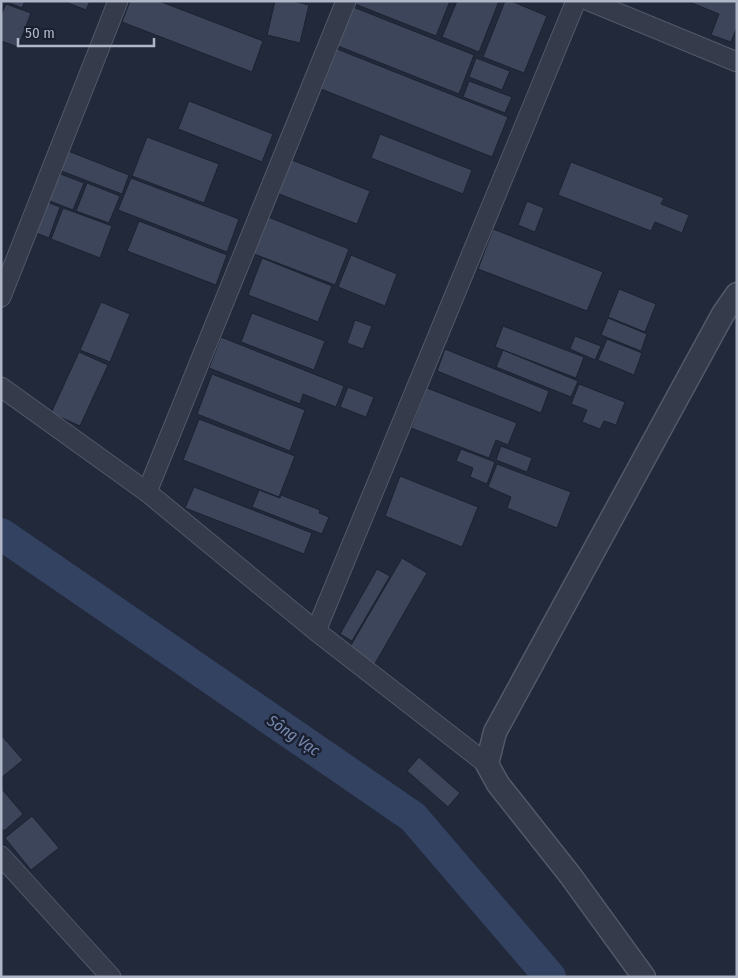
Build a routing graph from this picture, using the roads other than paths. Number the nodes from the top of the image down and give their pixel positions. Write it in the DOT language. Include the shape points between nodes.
graph roads {
  1 [pos="118,1"];
  2 [pos="346,1"];
  3 [pos="576,1"];
  4 [pos="589,1"];
  5 [pos="737,62"];
  6 [pos="737,294"];
  7 [pos="1,298"];
  8 [pos="1,387"];
  9 [pos="146,492"];
  10 [pos="316,631"];
  11 [pos="487,764"];
  12 [pos="1,856"];
  13 [pos="111,977"];
  14 [pos="644,977"];
  1 -- 7 [label="street"];
  2 -- 9 [label="street"];
  3 -- 10 [label="street"];
  4 -- 5 [label="street"];
  6 -- 11 [label="street" via="713,332 495,732"];
  8 -- 9 [label="street"];
  9 -- 10 [label="street"];
  10 -- 11 [label="street"];
  11 -- 14 [label="street" via="498,784 570,875"];
  12 -- 13 [label="street"];
}
